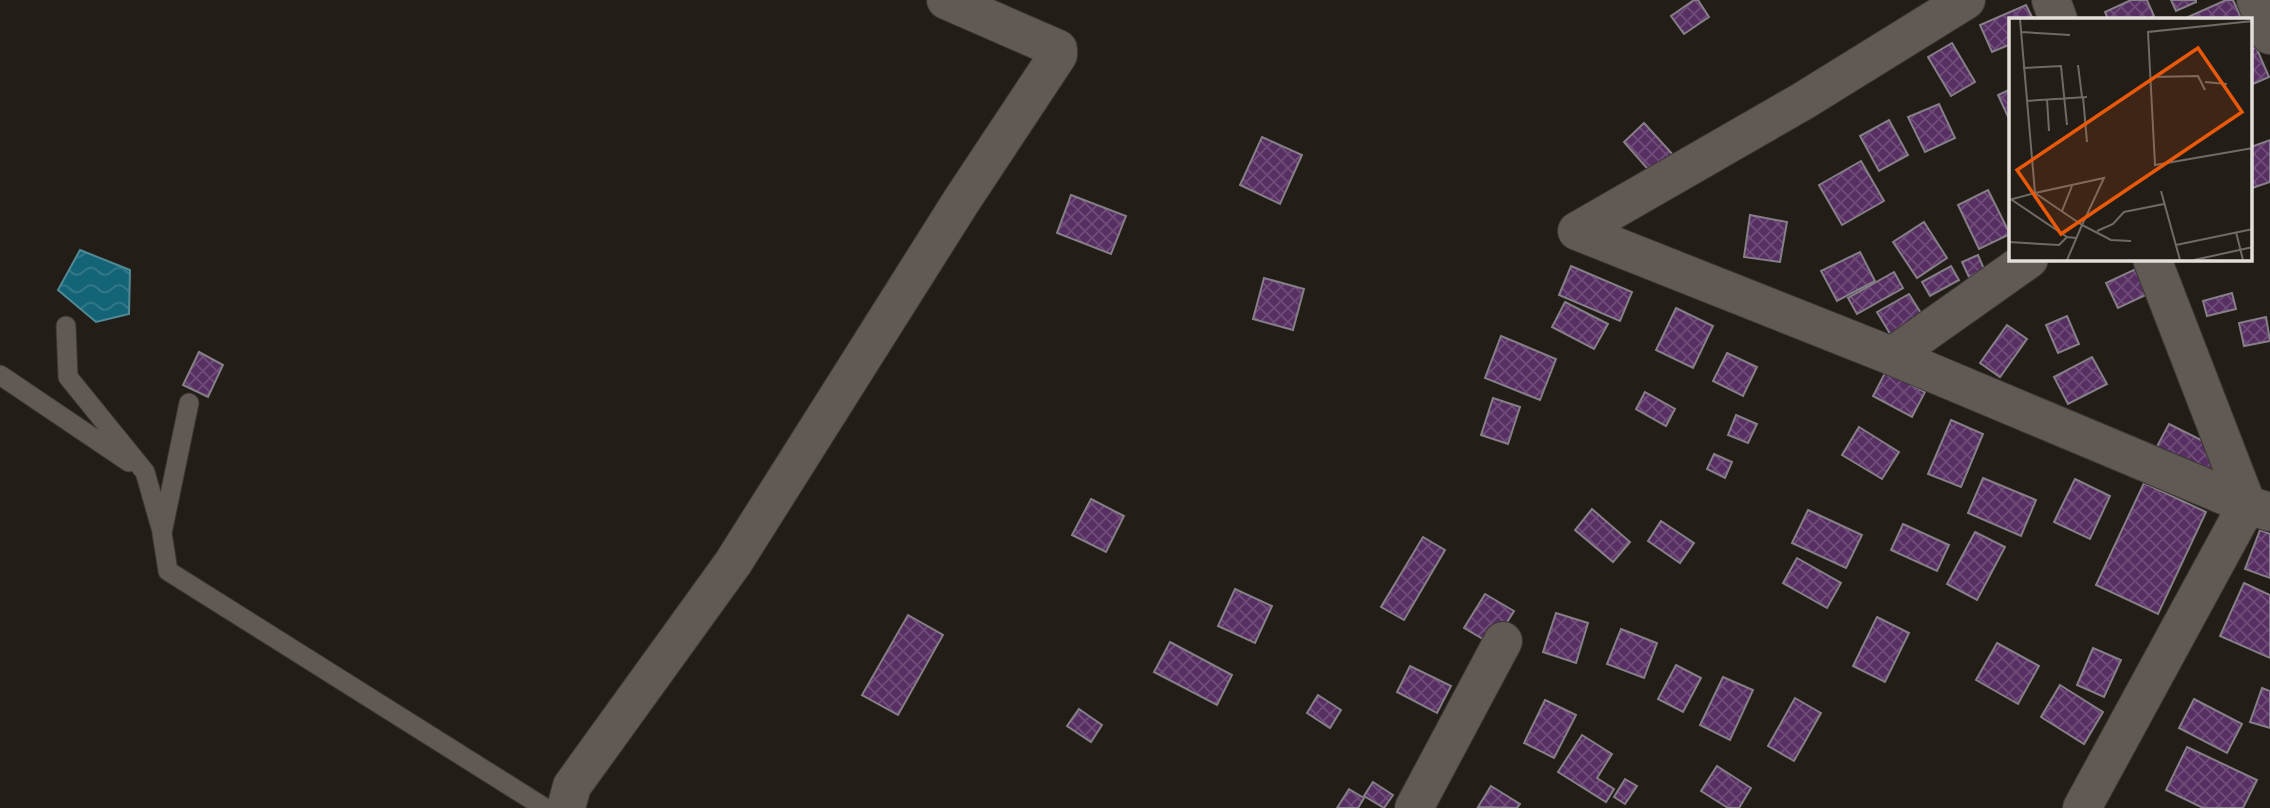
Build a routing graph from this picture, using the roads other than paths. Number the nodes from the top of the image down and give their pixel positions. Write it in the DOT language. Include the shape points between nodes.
graph roads {
  1 [pos="946,0"];
  2 [pos="1966,0"];
  3 [pos="2051,0"];
  4 [pos="2256,0"];
  5 [pos="2058,18"];
  6 [pos="2270,35"];
  7 [pos="2026,261"];
  8 [pos="2153,261"];
  9 [pos="66,326"];
  10 [pos="1892,355"];
  11 [pos="0,375"];
  12 [pos="189,403"];
  13 [pos="145,472"];
  14 [pos="2259,509"];
  15 [pos="162,533"];
  16 [pos="1503,641"];
  17 [pos="545,808"];
  18 [pos="566,808"];
  19 [pos="1414,808"];
  20 [pos="2082,808"];
  1 -- 18 [label="street" via="1058,49 1058,55 733,564 572,786"];
  2 -- 10 [label="street" via="1803,101 1577,231"];
  3 -- 5 [label="street"];
  4 -- 6 [label="street"];
  7 -- 10 [label="street"];
  8 -- 14 [label="street"];
  9 -- 13 [label="lane" via="68,377"];
  10 -- 14 [label="street"];
  11 -- 13 [label="lane"];
  12 -- 15 [label="lane"];
  13 -- 15 [label="lane"];
  14 -- 20 [label="street"];
  15 -- 17 [label="lane" via="168,571"];
  16 -- 19 [label="street"];
}
